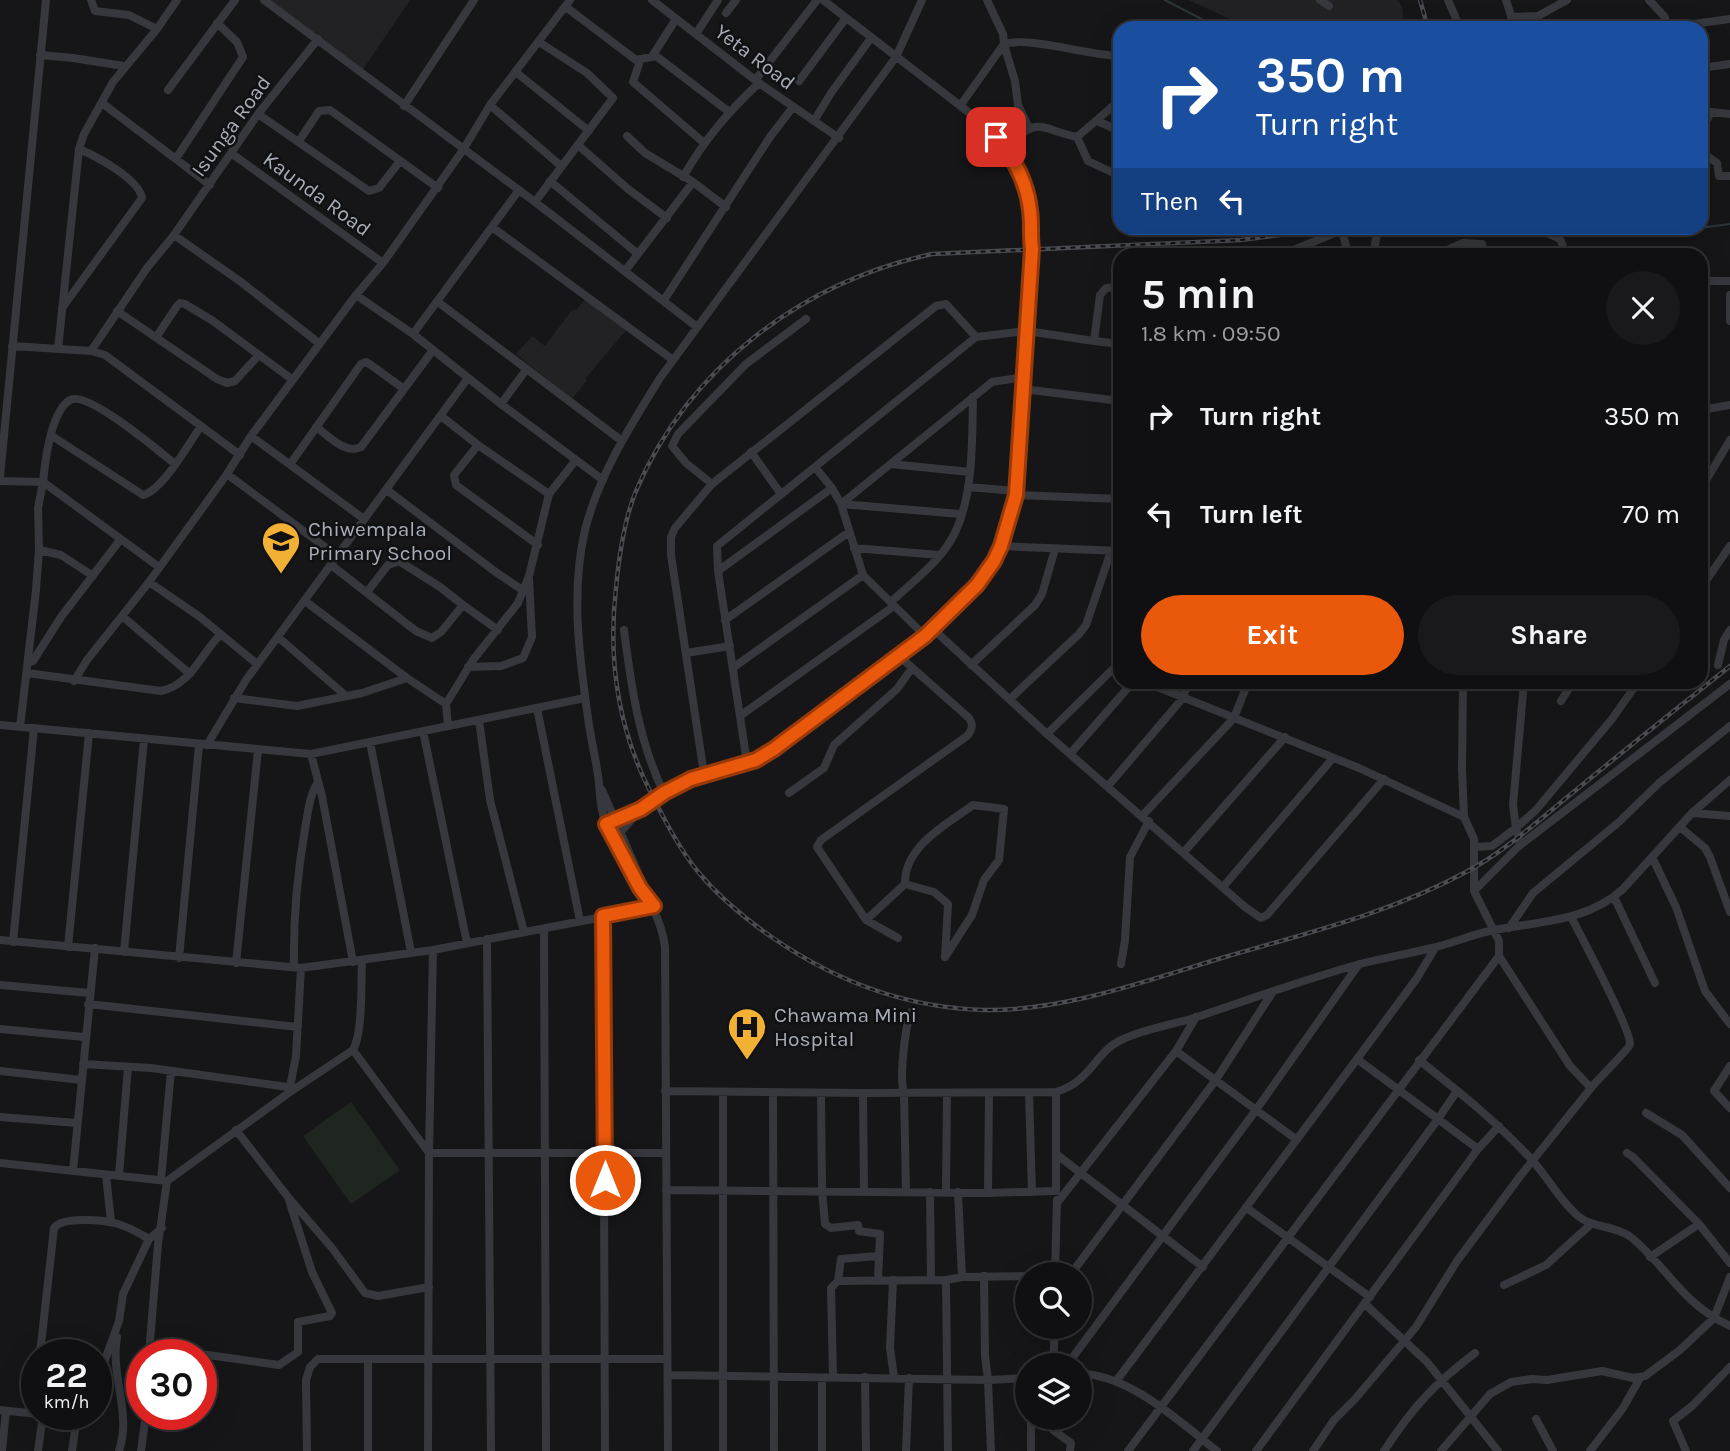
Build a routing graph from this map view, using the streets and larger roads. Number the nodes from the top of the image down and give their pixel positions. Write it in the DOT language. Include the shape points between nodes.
graph roads {
  1 [pos="46,0"];
  2 [pos="90,0"];
  3 [pos="177,0"];
  4 [pos="234,0"];
  5 [pos="264,0"];
  6 [pos="474,0"];
  7 [pos="718,0"];
  8 [pos="736,0"];
  9 [pos="817,0"];
  10 [pos="823,0"];
  11 [pos="922,0"];
  12 [pos="987,0"];
  13 [pos="1320,0"];
  14 [pos="1448,0"];
  15 [pos="1567,0"];
  16 [pos="1649,0"];
  17 [pos="655,1"];
  18 [pos="1508,1"];
  19 [pos="568,3"];
  20 [pos="1328,6"];
  21 [pos="726,13"];
  22 [pos="1511,17"];
  23 [pos="846,18"];
  24 [pos="676,19"];
  25 [pos="1730,19"];
  26 [pos="1457,21"];
  27 [pos="1512,21"];
  28 [pos="1665,21"];
  29 [pos="1708,22"];
  30 [pos="217,23"];
  31 [pos="157,29"];
  32 [pos="696,34"];
  33 [pos="871,38"];
  34 [pos="318,39"];
  35 [pos="539,42"];
  36 [pos="1004,44"];
  37 [pos="40,55"];
  38 [pos="653,55"];
  39 [pos="1113,56"];
  40 [pos="896,57"];
  41 [pos="640,61"];
  42 [pos="1730,64"];
  43 [pos="124,66"];
  44 [pos="1708,67"];
  45 [pos="517,73"];
  46 [pos="757,81"];
  47 [pos="799,81"];
  48 [pos="168,90"];
  49 [pos="102,103"];
  50 [pos="490,105"];
  51 [pos="404,106"];
  52 [pos="960,106"];
  53 [pos="1113,106"];
  54 [pos="793,107"];
  55 [pos="728,111"];
  56 [pos="1708,111"];
  57 [pos="258,114"];
  58 [pos="1730,114"];
  59 [pos="814,121"];
  60 [pos="1097,121"];
  61 [pos="1029,128"];
  62 [pos="1113,128"];
  63 [pos="589,131"];
  64 [pos="627,136"];
  65 [pos="1077,137"];
  66 [pos="839,138"];
  67 [pos="299,141"];
  68 [pos="704,142"];
  69 [pos="578,145"];
  70 [pos="79,149"];
  71 [pos="1006,149"];
  72 [pos="463,150"];
  73 [pos="231,153"];
  74 [pos="1708,156"];
  75 [pos="177,158"];
  76 [pos="400,161"];
  77 [pos="561,166"];
  78 [pos="1113,173"];
  79 [pos="1730,176"];
  80 [pos="682,177"];
  81 [pos="550,181"];
  82 [pos="693,182"];
  83 [pos="210,185"];
  84 [pos="438,188"];
  85 [pos="519,190"];
  86 [pos="535,202"];
  87 [pos="726,207"];
  88 [pos="667,218"];
  89 [pos="492,227"];
  90 [pos="174,235"];
  91 [pos="1327,235"];
  92 [pos="1552,235"];
  93 [pos="1298,248"];
  94 [pos="1455,248"];
  95 [pos="1483,248"];
  96 [pos="1561,248"];
  97 [pos="638,254"];
  98 [pos="383,263"];
  99 [pos="625,271"];
  100 [pos="1730,281"];
  101 [pos="1708,282"];
  102 [pos="1113,288"];
  103 [pos="356,295"];
  104 [pos="1730,295"];
  105 [pos="664,300"];
  106 [pos="438,302"];
  107 [pos="62,308"];
  108 [pos="117,311"];
  109 [pos="806,319"];
  110 [pos="1730,321"];
  111 [pos="697,327"];
  112 [pos="1027,331"];
  113 [pos="413,334"];
  114 [pos="157,336"];
  115 [pos="976,337"];
  116 [pos="1094,341"];
  117 [pos="320,344"];
  118 [pos="1113,344"];
  119 [pos="12,346"];
  120 [pos="58,349"];
  121 [pos="91,351"];
  122 [pos="433,351"];
  123 [pos="258,356"];
  124 [pos="673,360"];
  125 [pos="526,370"];
  126 [pos="1024,377"];
  127 [pos="468,378"];
  128 [pos="293,380"];
  129 [pos="404,389"];
  130 [pos="1023,389"];
  131 [pos="973,397"];
  132 [pos="1113,400"];
  133 [pos="501,404"];
  134 [pos="1730,405"];
  135 [pos="1708,409"];
  136 [pos="441,415"];
  137 [pos="201,426"];
  138 [pos="316,427"];
  139 [pos="52,436"];
  140 [pos="251,436"];
  141 [pos="1730,440"];
  142 [pos="622,441"];
  143 [pos="478,445"];
  144 [pos="751,452"];
  145 [pos="240,455"];
  146 [pos="576,460"];
  147 [pos="291,463"];
  148 [pos="175,464"];
  149 [pos="891,464"];
  150 [pos="815,467"];
  151 [pos="970,472"];
  152 [pos="227,474"];
  153 [pos="1708,477"];
  154 [pos="0,479"];
  155 [pos="603,480"];
  156 [pos="43,482"];
  157 [pos="712,484"];
  158 [pos="968,487"];
  159 [pos="832,488"];
  160 [pos="387,490"];
  161 [pos="1016,493"];
  162 [pos="549,494"];
  163 [pos="781,494"];
  164 [pos="1113,499"];
  165 [pos="841,504"];
  166 [pos="961,514"];
  167 [pos="364,519"];
  168 [pos="849,532"];
  169 [pos="120,540"];
  170 [pos="538,545"];
  171 [pos="1001,546"];
  172 [pos="1730,547"];
  173 [pos="854,548"];
  174 [pos="1055,549"];
  175 [pos="39,550"];
  176 [pos="1113,551"];
  177 [pos="940,555"];
  178 [pos="337,556"];
  179 [pos="1113,556"];
  180 [pos="331,565"];
  181 [pos="159,567"];
  182 [pos="718,571"];
  183 [pos="863,575"];
  184 [pos="1709,575"];
  185 [pos="93,576"];
  186 [pos="529,576"];
  187 [pos="149,582"];
  188 [pos="524,591"];
  189 [pos="368,592"];
  190 [pos="305,601"];
  191 [pos="893,604"];
  192 [pos="463,605"];
  193 [pos="122,616"];
  194 [pos="725,620"];
  195 [pos="933,629"];
  196 [pos="498,630"];
  197 [pos="624,630"];
  198 [pos="1730,630"];
  199 [pos="220,635"];
  200 [pos="925,636"];
  201 [pos="278,637"];
  202 [pos="730,646"];
  203 [pos="686,653"];
  204 [pos="899,656"];
  205 [pos="28,663"];
  206 [pos="257,664"];
  207 [pos="971,665"];
  208 [pos="1718,665"];
  209 [pos="468,667"];
  210 [pos="734,667"];
  211 [pos="912,668"];
  212 [pos="1113,669"];
  213 [pos="27,673"];
  214 [pos="190,674"];
  215 [pos="407,678"];
  216 [pos="74,681"];
  217 [pos="1730,684"];
  218 [pos="1127,689"];
  219 [pos="1160,689"];
  220 [pos="1186,689"];
  221 [pos="1245,689"];
  222 [pos="1463,689"];
  223 [pos="1523,689"];
  224 [pos="1569,689"];
  225 [pos="1633,689"];
  226 [pos="346,696"];
  227 [pos="234,698"];
  228 [pos="585,698"];
  229 [pos="1010,699"];
  230 [pos="1182,699"];
  231 [pos="1561,701"];
  232 [pos="446,704"];
  233 [pos="537,708"];
  234 [pos="740,716"];
  235 [pos="1234,718"];
  236 [pos="479,720"];
  237 [pos="0,725"];
  238 [pos="448,726"];
  239 [pos="1730,726"];
  240 [pos="20,727"];
  241 [pos="34,728"];
  242 [pos="423,731"];
  243 [pos="89,733"];
  244 [pos="1047,734"];
  245 [pos="1285,737"];
  246 [pos="144,739"];
  247 [pos="370,742"];
  248 [pos="203,745"];
  249 [pos="258,750"];
  250 [pos="311,754"];
  251 [pos="1070,754"];
  252 [pos="1333,758"];
  253 [pos="747,763"];
  254 [pos="704,774"];
  255 [pos="1384,779"];
  256 [pos="1730,780"];
  257 [pos="318,782"];
  258 [pos="599,784"];
  259 [pos="1108,786"];
  260 [pos="664,793"];
  261 [pos="789,793"];
  262 [pos="641,809"];
  263 [pos="1692,813"];
  264 [pos="1730,816"];
  265 [pos="1464,817"];
  266 [pos="1145,818"];
  267 [pos="616,819"];
  268 [pos="606,824"];
  269 [pos="1680,827"];
  270 [pos="1516,828"];
  271 [pos="621,832"];
  272 [pos="612,837"];
  273 [pos="1519,846"];
  274 [pos="1474,847"];
  275 [pos="1184,852"];
  276 [pos="1652,857"];
  277 [pos="905,884"];
  278 [pos="1223,887"];
  279 [pos="1474,891"];
  280 [pos="645,892"];
  281 [pos="1614,897"];
  282 [pos="654,906"];
  283 [pos="1729,908"];
  284 [pos="603,916"];
  285 [pos="1572,916"];
  286 [pos="866,920"];
  287 [pos="580,921"];
  288 [pos="544,929"];
  289 [pos="1509,929"];
  290 [pos="1494,930"];
  291 [pos="524,932"];
  292 [pos="487,939"];
  293 [pos="898,939"];
  294 [pos="0,940"];
  295 [pos="13,942"];
  296 [pos="467,943"];
  297 [pos="68,947"];
  298 [pos="94,948"];
  299 [pos="1435,948"];
  300 [pos="433,950"];
  301 [pos="124,952"];
  302 [pos="411,952"];
  303 [pos="1499,956"];
  304 [pos="179,958"];
  305 [pos="358,961"];
  306 [pos="236,963"];
  307 [pos="1121,964"];
  308 [pos="1359,964"];
  309 [pos="297,968"];
  310 [pos="1655,983"];
  311 [pos="0,985"];
  312 [pos="1272,992"];
  313 [pos="89,993"];
  314 [pos="88,1004"];
  315 [pos="911,1012"];
  316 [pos="1196,1017"];
  317 [pos="1730,1024"];
  318 [pos="298,1027"];
  319 [pos="0,1029"];
  320 [pos="84,1037"];
  321 [pos="353,1050"];
  322 [pos="1176,1051"];
  323 [pos="1357,1059"];
  324 [pos="1419,1060"];
  325 [pos="83,1064"];
  326 [pos="1730,1066"];
  327 [pos="128,1067"];
  328 [pos="0,1071"];
  329 [pos="170,1071"];
  330 [pos="81,1080"];
  331 [pos="1215,1081"];
  332 [pos="293,1088"];
  333 [pos="1591,1088"];
  334 [pos="1398,1089"];
  335 [pos="665,1091"];
  336 [pos="1457,1091"];
  337 [pos="723,1092"];
  338 [pos="1056,1092"];
  339 [pos="773,1093"];
  340 [pos="821,1093"];
  341 [pos="863,1093"];
  342 [pos="904,1093"];
  343 [pos="947,1093"];
  344 [pos="989,1093"];
  345 [pos="1029,1093"];
  346 [pos="1730,1108"];
  347 [pos="1256,1110"];
  348 [pos="1646,1113"];
  349 [pos="0,1116"];
  350 [pos="1438,1119"];
  351 [pos="77,1123"];
  352 [pos="1499,1126"];
  353 [pos="236,1130"];
  354 [pos="1297,1140"];
  355 [pos="1478,1149"];
  356 [pos="429,1153"];
  357 [pos="666,1153"];
  358 [pos="1627,1153"];
  359 [pos="490,1154"];
  360 [pos="545,1154"];
  361 [pos="605,1154"];
  362 [pos="1056,1154"];
  363 [pos="1533,1160"];
  364 [pos="0,1163"];
  365 [pos="73,1171"];
  366 [pos="1080,1174"];
  367 [pos="106,1175"];
  368 [pos="119,1175"];
  369 [pos="164,1180"];
  370 [pos="1730,1188"];
  371 [pos="666,1190"];
  372 [pos="774,1191"];
  373 [pos="822,1191"];
  374 [pos="1056,1191"];
  375 [pos="723,1192"];
  376 [pos="864,1192"];
  377 [pos="906,1192"];
  378 [pos="930,1192"];
  379 [pos="946,1192"];
  380 [pos="958,1192"];
  381 [pos="1032,1192"];
  382 [pos="988,1193"];
  383 [pos="288,1197"];
  384 [pos="1057,1203"];
  385 [pos="1122,1207"];
  386 [pos="1247,1208"];
  387 [pos="111,1223"];
  388 [pos="1591,1224"];
  389 [pos="1699,1224"];
  390 [pos="162,1228"];
  391 [pos="1162,1237"];
  392 [pos="1288,1238"];
  393 [pos="149,1239"];
  394 [pos="878,1256"];
  395 [pos="1650,1257"];
  396 [pos="1055,1262"];
  397 [pos="1080,1262"];
  398 [pos="1730,1263"];
  399 [pos="1203,1267"];
  400 [pos="1328,1267"];
  401 [pos="984,1276"];
  402 [pos="1015,1276"];
  403 [pos="962,1277"];
  404 [pos="1730,1277"];
  405 [pos="893,1280"];
  406 [pos="931,1280"];
  407 [pos="946,1280"];
  408 [pos="838,1281"];
  409 [pos="878,1281"];
  410 [pos="1504,1285"];
  411 [pos="429,1287"];
  412 [pos="1368,1301"];
  413 [pos="1714,1318"];
  414 [pos="1730,1326"];
  415 [pos="117,1327"];
  416 [pos="42,1339"];
  417 [pos="150,1339"];
  418 [pos="1404,1339"];
  419 [pos="112,1341"];
  420 [pos="1075,1353"];
  421 [pos="1475,1353"];
  422 [pos="217,1356"];
  423 [pos="429,1358"];
  424 [pos="368,1359"];
  425 [pos="491,1359"];
  426 [pos="547,1359"];
  427 [pos="667,1359"];
  428 [pos="604,1360"];
  429 [pos="1730,1367"];
  430 [pos="668,1375"];
  431 [pos="723,1375"];
  432 [pos="1092,1375"];
  433 [pos="834,1376"];
  434 [pos="776,1377"];
  435 [pos="865,1377"];
  436 [pos="894,1377"];
  437 [pos="822,1378"];
  438 [pos="909,1378"];
  439 [pos="1640,1378"];
  440 [pos="947,1379"];
  441 [pos="1015,1379"];
  442 [pos="1441,1379"];
  443 [pos="988,1380"];
  444 [pos="1117,1380"];
  445 [pos="1161,1409"];
  446 [pos="3,1411"];
  447 [pos="21,1413"];
  448 [pos="1470,1416"];
  449 [pos="1536,1419"];
  450 [pos="41,1430"];
  451 [pos="75,1430"];
  452 [pos="144,1430"];
  453 [pos="1031,1430"];
  454 [pos="1053,1430"];
  455 [pos="1202,1439"];
  456 [pos="2,1451"];
  457 [pos="38,1451"];
  458 [pos="72,1451"];
  459 [pos="119,1451"];
  460 [pos="141,1451"];
  461 [pos="307,1451"];
  462 [pos="368,1451"];
  463 [pos="428,1451"];
  464 [pos="491,1451"];
  465 [pos="546,1451"];
  466 [pos="605,1451"];
  467 [pos="668,1451"];
  468 [pos="723,1451"];
  469 [pos="774,1451"];
  470 [pos="822,1451"];
  471 [pos="866,1451"];
  472 [pos="906,1451"];
  473 [pos="948,1451"];
  474 [pos="990,1451"];
  475 [pos="1031,1451"];
  476 [pos="1070,1451"];
  477 [pos="1128,1451"];
  478 [pos="1193,1451"];
  479 [pos="1217,1451"];
  480 [pos="1256,1451"];
  481 [pos="1313,1451"];
  482 [pos="1384,1451"];
  483 [pos="1441,1451"];
  484 [pos="1498,1451"];
  485 [pos="1553,1451"];
  486 [pos="1590,1451"];
  487 [pos="1686,1451"];
  1 -- 37 [label="street"];
  2 -- 31 [label="street" via="95,11 129,15"];
  3 -- 31 [label="street"];
  4 -- 30 [label="street"];
  5 -- 34 [label="street"];
  6 -- 51 [label="street"];
  7 -- 32 [label="street"];
  8 -- 21 [label="street"];
  9 -- 46 [label="street"];
  10 -- 23 [label="street"];
  11 -- 40 [label="street"];
  12 -- 36 [label="street"];
  13 -- 20 [label="street"];
  14 -- 26 [label="street"];
  15 -- 22 [label="street" via="1538,16"];
  16 -- 28 [label="street"];
  17 -- 24 [label="street, Yeta Road"];
  18 -- 22 [label="street"];
  19 -- 35 [label="street"];
  19 -- 41 [label="street"];
  22 -- 27 [label="street"];
  23 -- 33 [label="street"];
  23 -- 47 [label="street"];
  24 -- 32 [label="street, Yeta Road"];
  24 -- 38 [label="street"];
  25 -- 29 [label="street"];
  30 -- 48 [label="street"];
  30 -- 75 [label="street" via="237,42 243,57"];
  31 -- 43 [label="street"];
  32 -- 46 [label="street, Yeta Road"];
  33 -- 40 [label="street"];
  33 -- 59 [label="street"];
  34 -- 51 [label="street"];
  34 -- 57 [label="street, Isunga Road"];
  35 -- 45 [label="street"];
  35 -- 63 [label="street" via="587,73 612,96"];
  36 -- 39 [label="street" via="1032,43"];
  36 -- 52 [label="street"];
  36 -- 61 [label="street" via="1018,105"];
  37 -- 43 [label="street"];
  37 -- 119 [label="street"];
  38 -- 41 [label="street"];
  38 -- 55 [label="street"];
  40 -- 52 [label="street"];
  40 -- 66 [label="street"];
  41 -- 68 [label="street" via="633,82"];
  42 -- 44 [label="street"];
  43 -- 49 [label="street"];
  45 -- 50 [label="street"];
  45 -- 63 [label="street"];
  46 -- 54 [label="street, Yeta Road"];
  46 -- 55 [label="street"];
  49 -- 70 [label="street"];
  49 -- 75 [label="street"];
  50 -- 72 [label="street"];
  50 -- 77 [label="street"];
  51 -- 72 [label="street"];
  52 -- 71 [label="street"];
  53 -- 60 [label="street"];
  54 -- 59 [label="street, Yeta Road"];
  54 -- 87 [label="street"];
  55 -- 68 [label="street"];
  56 -- 58 [label="street"];
  57 -- 67 [label="street"];
  57 -- 73 [label="street, Isunga Road"];
  59 -- 66 [label="street, Yeta Road"];
  60 -- 62 [label="street"];
  60 -- 65 [label="street"];
  61 -- 65 [label="street" via="1045,127"];
  61 -- 71 [label="street"];
  63 -- 69 [label="street"];
  64 -- 80 [label="street"];
  65 -- 78 [label="street" via="1088,161"];
  66 -- 111 [label="street"];
  67 -- 76 [label="street" via="369,191 379,188"];
  67 -- 76 [label="street" via="319,111 330,110"];
  68 -- 80 [label="street"];
  69 -- 77 [label="street"];
  69 -- 88 [label="street"];
  70 -- 107 [label="street"];
  70 -- 107 [label="street" via="138,187 142,198"];
  71 -- 112 [label="street" via="1021,174 1030,211"];
  72 -- 84 [label="street"];
  72 -- 85 [label="street"];
  73 -- 83 [label="street, Isunga Road"];
  73 -- 98 [label="street, Kaunda Road"];
  74 -- 79 [label="street" via="1717,163 1717,174"];
  75 -- 83 [label="street"];
  76 -- 84 [label="street"];
  77 -- 81 [label="street"];
  80 -- 82 [label="street"];
  81 -- 86 [label="street"];
  81 -- 97 [label="street"];
  82 -- 87 [label="street"];
  82 -- 88 [label="street"];
  83 -- 90 [label="street, Isunga Road"];
  84 -- 98 [label="street"];
  85 -- 86 [label="street"];
  85 -- 89 [label="street"];
  86 -- 99 [label="street"];
  87 -- 105 [label="street"];
  88 -- 97 [label="street"];
  89 -- 106 [label="street"];
  89 -- 124 [label="street"];
  90 -- 108 [label="street, Isunga Road"];
  90 -- 117 [label="street"];
  91 -- 93 [label="street"];
  92 -- 96 [label="street" via="1560,239"];
  94 -- 95 [label="street" via="1471,242"];
  97 -- 99 [label="street"];
  98 -- 103 [label="street"];
  99 -- 105 [label="street"];
  100 -- 101 [label="street"];
  102 -- 116 [label="street" via="1100,295"];
  103 -- 113 [label="street"];
  103 -- 117 [label="street"];
  104 -- 110 [label="street"];
  105 -- 111 [label="street"];
  106 -- 113 [label="street"];
  106 -- 125 [label="street"];
  107 -- 120 [label="street"];
  108 -- 114 [label="street"];
  108 -- 121 [label="street, Isunga Road"];
  109 -- 157 [label="street" via="746,364 678,434 672,446"];
  111 -- 124 [label="street"];
  112 -- 115 [label="street"];
  112 -- 116 [label="street"];
  112 -- 126 [label="street"];
  113 -- 122 [label="street"];
  114 -- 123 [label="street" via="228,383"];
  114 -- 123 [label="street" via="177,306 186,304"];
  115 -- 144 [label="street" via="941,304"];
  115 -- 150 [label="street"];
  116 -- 118 [label="street"];
  117 -- 128 [label="street"];
  119 -- 120 [label="street"];
  119 -- 154 [label="street"];
  120 -- 121 [label="street"];
  121 -- 137 [label="street" via="105,355"];
  122 -- 127 [label="street"];
  122 -- 129 [label="street"];
  123 -- 128 [label="street"];
  124 -- 142 [label="street"];
  125 -- 133 [label="street"];
  125 -- 142 [label="street"];
  126 -- 130 [label="street"];
  126 -- 131 [label="street" via="992,382"];
  127 -- 133 [label="street"];
  127 -- 136 [label="street"];
  128 -- 140 [label="street"];
  129 -- 138 [label="street" via="357,450 343,447"];
  129 -- 138 [label="street" via="366,362 361,364"];
  130 -- 132 [label="street"];
  130 -- 161 [label="street"];
  131 -- 149 [label="street"];
  131 -- 151 [label="street"];
  133 -- 146 [label="street"];
  134 -- 135 [label="street"];
  136 -- 143 [label="street"];
  136 -- 160 [label="street"];
  137 -- 145 [label="street"];
  137 -- 148 [label="street"];
  138 -- 147 [label="street"];
  139 -- 148 [label="street" via="143,495 152,492"];
  139 -- 148 [label="street" via="63,406 83,399"];
  139 -- 156 [label="street"];
  140 -- 145 [label="street"];
  140 -- 147 [label="street"];
  141 -- 153 [label="street"];
  142 -- 155 [label="street"];
  143 -- 162 [label="street"];
  143 -- 170 [label="street" via="454,475 456,485"];
  144 -- 157 [label="street"];
  144 -- 163 [label="street"];
  145 -- 152 [label="street"];
  146 -- 155 [label="street"];
  146 -- 162 [label="street"];
  147 -- 167 [label="street"];
  149 -- 151 [label="street"];
  149 -- 165 [label="street"];
  150 -- 159 [label="street"];
  150 -- 163 [label="street"];
  151 -- 158 [label="street"];
  152 -- 178 [label="street"];
  152 -- 181 [label="street"];
  154 -- 156 [label="street"];
  155 -- 228 [label="street" via="586,528 579,567 577,626"];
  156 -- 169 [label="street"];
  156 -- 175 [label="street"];
  157 -- 203 [label="street" via="675,528 670,544"];
  158 -- 161 [label="street"];
  158 -- 166 [label="street"];
  159 -- 165 [label="street"];
  159 -- 182 [label="street"];
  160 -- 167 [label="street"];
  160 -- 188 [label="street"];
  161 -- 164 [label="street"];
  161 -- 171 [label="street"];
  162 -- 170 [label="street"];
  163 -- 182 [label="street" via="717,545"];
  165 -- 166 [label="street"];
  165 -- 168 [label="street"];
  166 -- 177 [label="street"];
  167 -- 178 [label="street"];
  168 -- 173 [label="street"];
  168 -- 194 [label="street"];
  169 -- 181 [label="street"];
  169 -- 185 [label="street"];
  170 -- 186 [label="street"];
  171 -- 174 [label="street"];
  171 -- 195 [label="street" via="977,585"];
  172 -- 184 [label="street"];
  173 -- 177 [label="street"];
  173 -- 183 [label="street"];
  174 -- 176 [label="street"];
  174 -- 207 [label="street" via="1035,605"];
  175 -- 185 [label="street" via="61,555"];
  175 -- 205 [label="street"];
  177 -- 191 [label="street"];
  178 -- 180 [label="street"];
  179 -- 229 [label="street" via="1086,625"];
  180 -- 189 [label="street"];
  180 -- 190 [label="street"];
  181 -- 187 [label="street"];
  182 -- 194 [label="street"];
  183 -- 191 [label="street"];
  183 -- 210 [label="street"];
  185 -- 205 [label="street"];
  186 -- 188 [label="street"];
  186 -- 209 [label="street" via="533,615 528,652 511,664"];
  187 -- 193 [label="street"];
  187 -- 199 [label="street"];
  188 -- 196 [label="street"];
  189 -- 192 [label="street" via="388,565 399,561"];
  189 -- 192 [label="street" via="416,631 432,638"];
  190 -- 201 [label="street"];
  190 -- 215 [label="street"];
  191 -- 200 [label="street"];
  191 -- 234 [label="street"];
  192 -- 196 [label="street"];
  193 -- 214 [label="street"];
  193 -- 216 [label="street"];
  194 -- 202 [label="street"];
  195 -- 200 [label="street"];
  195 -- 207 [label="street"];
  196 -- 209 [label="street"];
  197 -- 260 [label="street" via="643,736"];
  198 -- 208 [label="street"];
  199 -- 206 [label="street"];
  199 -- 214 [label="street"];
  200 -- 204 [label="street"];
  201 -- 206 [label="street"];
  201 -- 226 [label="street"];
  202 -- 203 [label="street"];
  202 -- 210 [label="street"];
  203 -- 254 [label="street"];
  204 -- 211 [label="street"];
  204 -- 253 [label="street" via="774,749"];
  205 -- 213 [label="street"];
  206 -- 227 [label="street"];
  207 -- 229 [label="street"];
  209 -- 232 [label="street"];
  210 -- 234 [label="street"];
  211 -- 261 [label="street" via="897,690 834,745 824,768"];
  211 -- 286 [label="street" via="972,725 967,736 818,844 817,850"];
  212 -- 244 [label="street"];
  213 -- 216 [label="street"];
  213 -- 240 [label="street"];
  214 -- 216 [label="street" via="178,686 161,691"];
  215 -- 226 [label="street"];
  215 -- 232 [label="street"];
  217 -- 273 [label="street"];
  218 -- 251 [label="street"];
  219 -- 230 [label="street"];
  220 -- 230 [label="street"];
  221 -- 235 [label="street"];
  222 -- 265 [label="street"];
  223 -- 270 [label="street" via="1513,805"];
  224 -- 231 [label="street"];
  225 -- 270 [label="street" via="1536,810"];
  226 -- 227 [label="street" via="298,706"];
  227 -- 248 [label="street"];
  228 -- 233 [label="street"];
  228 -- 258 [label="street"];
  229 -- 244 [label="street"];
  230 -- 235 [label="street"];
  230 -- 259 [label="street"];
  232 -- 238 [label="street"];
  233 -- 236 [label="street"];
  233 -- 287 [label="street"];
  234 -- 253 [label="street"];
  235 -- 245 [label="street"];
  235 -- 266 [label="street"];
  236 -- 238 [label="street"];
  236 -- 291 [label="street" via="491,800"];
  237 -- 240 [label="street"];
  238 -- 242 [label="street"];
  239 -- 289 [label="street" via="1533,893"];
  240 -- 241 [label="street"];
  241 -- 243 [label="street"];
  241 -- 295 [label="street"];
  242 -- 247 [label="street"];
  242 -- 296 [label="street"];
  243 -- 246 [label="street"];
  243 -- 297 [label="street"];
  244 -- 251 [label="street"];
  245 -- 252 [label="street"];
  245 -- 275 [label="street"];
  246 -- 248 [label="street"];
  246 -- 301 [label="street"];
  247 -- 250 [label="street"];
  247 -- 302 [label="street"];
  248 -- 249 [label="street"];
  248 -- 304 [label="street"];
  249 -- 250 [label="street"];
  249 -- 306 [label="street"];
  250 -- 257 [label="street"];
  251 -- 259 [label="street"];
  252 -- 255 [label="street"];
  252 -- 278 [label="street"];
  253 -- 254 [label="street"];
  254 -- 260 [label="street"];
  255 -- 265 [label="street"];
  255 -- 278 [label="street" via="1264,918"];
  256 -- 263 [label="street"];
  257 -- 305 [label="street"];
  257 -- 309 [label="street" via="312,792 296,887"];
  258 -- 267 [label="street"];
  258 -- 268 [label="street"];
  259 -- 266 [label="street"];
  260 -- 262 [label="street"];
  262 -- 267 [label="street"];
  262 -- 271 [label="street"];
  263 -- 264 [label="street"];
  263 -- 269 [label="street"];
  265 -- 274 [label="street"];
  266 -- 275 [label="street"];
  266 -- 307 [label="street" via="1130,857"];
  267 -- 268 [label="street"];
  267 -- 271 [label="street"];
  268 -- 272 [label="street"];
  269 -- 276 [label="street"];
  269 -- 283 [label="street" via="1705,848"];
  270 -- 273 [label="street"];
  270 -- 274 [label="street" via="1492,846"];
  271 -- 272 [label="street"];
  271 -- 280 [label="street"];
  272 -- 280 [label="street"];
  273 -- 279 [label="street"];
  274 -- 279 [label="street"];
  275 -- 278 [label="street"];
  276 -- 281 [label="street"];
  276 -- 317 [label="street" via="1676,907 1705,991"];
  277 -- 277 [label="street" via="934,892 948,904 945,957 999,860 1004,809 973,805 935,833 913,853"];
  277 -- 286 [label="street"];
  279 -- 290 [label="street"];
  280 -- 282 [label="street"];
  281 -- 285 [label="street"];
  281 -- 310 [label="street"];
  282 -- 284 [label="street"];
  282 -- 335 [label="street" via="665,947"];
  284 -- 287 [label="street"];
  284 -- 361 [label="street"];
  285 -- 289 [label="street"];
  285 -- 333 [label="street" via="1630,1040 1627,1051"];
  286 -- 293 [label="street"];
  287 -- 288 [label="street"];
  288 -- 291 [label="street"];
  288 -- 360 [label="street"];
  289 -- 290 [label="street"];
  290 -- 299 [label="street"];
  290 -- 303 [label="street" via="1501,946"];
  291 -- 292 [label="street"];
  292 -- 296 [label="street"];
  292 -- 359 [label="street"];
  294 -- 295 [label="street"];
  295 -- 297 [label="street"];
  296 -- 300 [label="street"];
  297 -- 298 [label="street"];
  298 -- 301 [label="street"];
  298 -- 313 [label="street"];
  299 -- 308 [label="street"];
  299 -- 323 [label="street"];
  300 -- 302 [label="street"];
  300 -- 356 [label="street"];
  301 -- 304 [label="street"];
  302 -- 305 [label="street"];
  303 -- 324 [label="street"];
  303 -- 333 [label="street" via="1570,1066"];
  304 -- 306 [label="street"];
  305 -- 309 [label="street"];
  305 -- 321 [label="street" via="359,1031"];
  306 -- 309 [label="street"];
  308 -- 312 [label="street"];
  308 -- 347 [label="street"];
  309 -- 318 [label="street"];
  311 -- 313 [label="street"];
  312 -- 316 [label="street"];
  312 -- 331 [label="street"];
  313 -- 314 [label="street"];
  314 -- 318 [label="street"];
  314 -- 320 [label="street"];
  315 -- 342 [label="street" via="901,1084"];
  316 -- 322 [label="street"];
  316 -- 338 [label="street" via="1117,1042 1081,1080"];
  318 -- 332 [label="street"];
  319 -- 320 [label="street"];
  320 -- 325 [label="street"];
  321 -- 332 [label="street"];
  321 -- 356 [label="street"];
  322 -- 331 [label="street"];
  322 -- 366 [label="street"];
  323 -- 334 [label="street"];
  323 -- 354 [label="street"];
  324 -- 334 [label="street"];
  324 -- 336 [label="street"];
  325 -- 327 [label="street"];
  325 -- 330 [label="street"];
  326 -- 346 [label="street" via="1714,1091"];
  327 -- 329 [label="street"];
  327 -- 368 [label="street"];
  328 -- 330 [label="street"];
  329 -- 332 [label="street"];
  329 -- 369 [label="street"];
  330 -- 351 [label="street"];
  331 -- 347 [label="street"];
  331 -- 385 [label="street"];
  332 -- 353 [label="street"];
  333 -- 363 [label="street"];
  334 -- 350 [label="street"];
  334 -- 392 [label="street"];
  335 -- 337 [label="street"];
  335 -- 357 [label="street"];
  336 -- 350 [label="street"];
  336 -- 352 [label="street"];
  337 -- 339 [label="street"];
  337 -- 375 [label="street"];
  338 -- 345 [label="street"];
  338 -- 362 [label="street"];
  339 -- 340 [label="street"];
  339 -- 372 [label="street"];
  340 -- 341 [label="street"];
  340 -- 373 [label="street"];
  341 -- 342 [label="street"];
  341 -- 376 [label="street"];
  342 -- 343 [label="street"];
  342 -- 377 [label="street"];
  343 -- 344 [label="street"];
  343 -- 379 [label="street"];
  344 -- 345 [label="street"];
  344 -- 382 [label="street"];
  345 -- 381 [label="street"];
  347 -- 354 [label="street"];
  347 -- 391 [label="street"];
  348 -- 370 [label="street" via="1682,1135"];
  349 -- 351 [label="street"];
  350 -- 355 [label="street"];
  350 -- 400 [label="street"];
  351 -- 365 [label="street"];
  352 -- 355 [label="street"];
  352 -- 363 [label="street"];
  353 -- 369 [label="street"];
  353 -- 383 [label="street"];
  354 -- 386 [label="street"];
  355 -- 412 [label="street"];
  356 -- 359 [label="street"];
  356 -- 411 [label="street"];
  357 -- 361 [label="street"];
  357 -- 371 [label="street"];
  358 -- 389 [label="street"];
  359 -- 360 [label="street"];
  359 -- 425 [label="street"];
  360 -- 361 [label="street"];
  360 -- 426 [label="street"];
  361 -- 428 [label="street"];
  362 -- 366 [label="street"];
  362 -- 374 [label="street"];
  363 -- 388 [label="street" via="1564,1202"];
  363 -- 418 [label="street"];
  364 -- 365 [label="street"];
  365 -- 367 [label="street"];
  366 -- 384 [label="street"];
  366 -- 385 [label="street"];
  367 -- 368 [label="street"];
  367 -- 387 [label="street"];
  368 -- 369 [label="street"];
  369 -- 390 [label="street"];
  371 -- 375 [label="street"];
  371 -- 427 [label="street"];
  372 -- 373 [label="street"];
  372 -- 375 [label="street"];
  372 -- 434 [label="street"];
  373 -- 376 [label="street"];
  373 -- 394 [label="street" via="827,1227 858,1225 859,1231 880,1234"];
  374 -- 381 [label="street"];
  374 -- 384 [label="street"];
  375 -- 431 [label="street"];
  376 -- 377 [label="street"];
  377 -- 378 [label="street"];
  378 -- 379 [label="street"];
  378 -- 406 [label="street"];
  379 -- 380 [label="street"];
  380 -- 382 [label="street"];
  380 -- 403 [label="street"];
  381 -- 382 [label="street"];
  383 -- 411 [label="street" via="365,1293 378,1296"];
  383 -- 422 [label="street" via="312,1272 332,1313 298,1322 298,1352 279,1365"];
  384 -- 396 [label="street"];
  385 -- 391 [label="street"];
  385 -- 397 [label="street"];
  386 -- 392 [label="street"];
  386 -- 399 [label="street"];
  387 -- 393 [label="street"];
  387 -- 416 [label="street" via="56,1223"];
  388 -- 395 [label="street" via="1622,1231"];
  388 -- 410 [label="street" via="1538,1270"];
  389 -- 395 [label="street"];
  389 -- 398 [label="street"];
  390 -- 393 [label="street"];
  390 -- 417 [label="street"];
  391 -- 399 [label="street"];
  391 -- 420 [label="street"];
  392 -- 400 [label="street"];
  392 -- 445 [label="street"];
  393 -- 415 [label="street" via="123,1294"];
  394 -- 408 [label="street" via="841,1259"];
  394 -- 409 [label="street"];
  395 -- 413 [label="street" via="1684,1296"];
  399 -- 444 [label="street"];
  400 -- 412 [label="street"];
  400 -- 455 [label="street"];
  401 -- 402 [label="street"];
  401 -- 403 [label="street"];
  401 -- 443 [label="street"];
  403 -- 407 [label="street"];
  404 -- 413 [label="street"];
  405 -- 406 [label="street"];
  405 -- 409 [label="street"];
  405 -- 436 [label="street"];
  406 -- 407 [label="street"];
  407 -- 440 [label="street"];
  408 -- 409 [label="street"];
  408 -- 433 [label="street" via="831,1288"];
  411 -- 423 [label="street"];
  412 -- 418 [label="street"];
  412 -- 480 [label="street"];
  413 -- 414 [label="street"];
  413 -- 439 [label="street" via="1672,1357"];
  415 -- 419 [label="street"];
  415 -- 459 [label="street" via="115,1353 125,1423"];
  418 -- 442 [label="street"];
  418 -- 481 [label="street"];
  421 -- 442 [label="street"];
  423 -- 424 [label="street"];
  423 -- 425 [label="street"];
  423 -- 463 [label="street"];
  424 -- 461 [label="street" via="318,1360 310,1367 306,1380"];
  424 -- 462 [label="street"];
  425 -- 426 [label="street"];
  425 -- 464 [label="street"];
  426 -- 428 [label="street"];
  426 -- 465 [label="street"];
  427 -- 428 [label="street"];
  427 -- 430 [label="street"];
  428 -- 466 [label="street"];
  429 -- 487 [label="street" via="1673,1420"];
  430 -- 431 [label="street"];
  430 -- 467 [label="street"];
  431 -- 434 [label="street"];
  431 -- 468 [label="street"];
  432 -- 444 [label="street"];
  433 -- 435 [label="street"];
  433 -- 437 [label="street"];
  434 -- 437 [label="street"];
  434 -- 469 [label="street"];
  435 -- 436 [label="street"];
  435 -- 471 [label="street"];
  436 -- 438 [label="street"];
  437 -- 470 [label="street"];
  438 -- 440 [label="street"];
  438 -- 472 [label="street"];
  439 -- 448 [label="street" via="1602,1371 1521,1380 1490,1394"];
  439 -- 486 [label="street"];
  440 -- 443 [label="street"];
  440 -- 473 [label="street"];
  441 -- 443 [label="street"];
  442 -- 448 [label="street"];
  442 -- 482 [label="street"];
  443 -- 474 [label="street"];
  444 -- 445 [label="street"];
  445 -- 455 [label="street"];
  445 -- 477 [label="street"];
  446 -- 447 [label="street"];
  446 -- 456 [label="street"];
  448 -- 483 [label="street"];
  448 -- 484 [label="street"];
  449 -- 485 [label="street"];
  450 -- 457 [label="street"];
  451 -- 458 [label="street"];
  452 -- 460 [label="street"];
  453 -- 475 [label="street"];
  454 -- 476 [label="street" via="1071,1443"];
  455 -- 478 [label="street"];
  455 -- 479 [label="street"];
}
